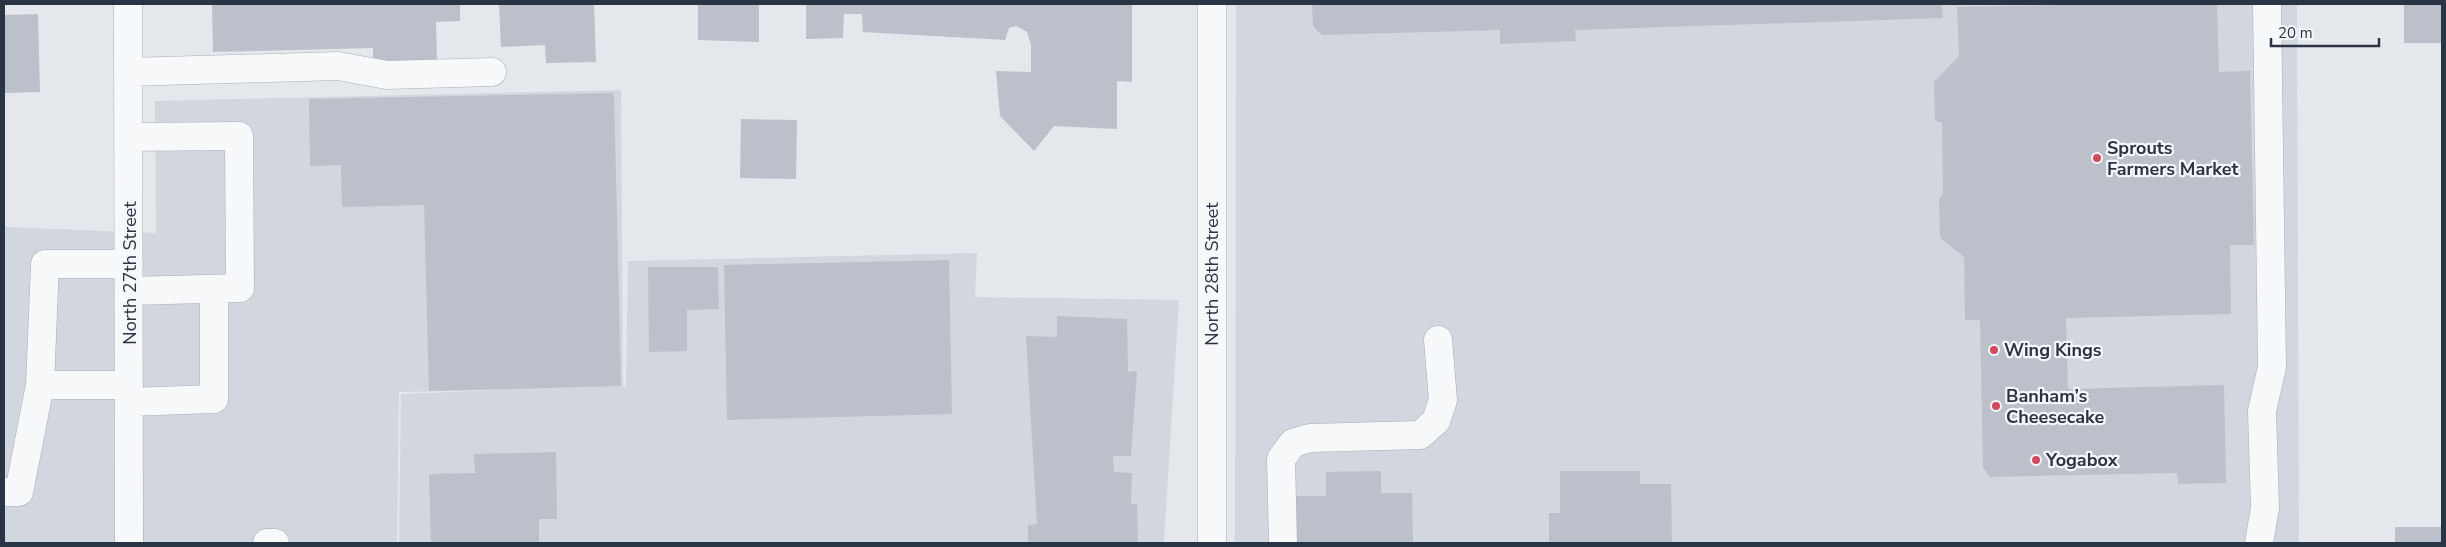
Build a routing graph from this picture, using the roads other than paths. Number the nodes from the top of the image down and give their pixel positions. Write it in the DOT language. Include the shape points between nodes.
graph roads {
  1 [pos="128,4"];
  2 [pos="1212,4"];
  3 [pos="2267,4"];
  4 [pos="128,72"];
  5 [pos="492,72"];
  6 [pos="129,138"];
  7 [pos="129,264"];
  8 [pos="214,289"];
  9 [pos="130,291"];
  10 [pos="1438,340"];
  11 [pos="40,385"];
  12 [pos="129,394"];
  13 [pos="4,492"];
  14 [pos="129,543"];
  15 [pos="267,543"];
  16 [pos="275,543"];
  17 [pos="1212,543"];
  18 [pos="1283,543"];
  19 [pos="2259,543"];
  1 -- 4 [label="street, North 27th Street"];
  2 -- 17 [label="street, North 28th Street"];
  3 -- 19 [label="street" via="2272,367 2262,411 2265,508"];
  4 -- 5 [label="street" via="338,66 387,75"];
  4 -- 6 [label="street, North 27th Street"];
  6 -- 7 [label="street, North 27th Street"];
  6 -- 8 [label="street" via="239,136 240,288"];
  7 -- 9 [label="street, North 27th Street"];
  7 -- 11 [label="street" via="45,264"];
  8 -- 9 [label="street"];
  8 -- 12 [label="street" via="214,399"];
  9 -- 12 [label="street, North 27th Street"];
  10 -- 18 [label="street" via="1444,400 1436,421 1420,435 1310,438 1293,443 1281,459"];
  11 -- 12 [label="street"];
  11 -- 13 [label="street" via="19,492"];
  12 -- 14 [label="street, North 27th Street"];
  15 -- 16 [label="street"];
}
